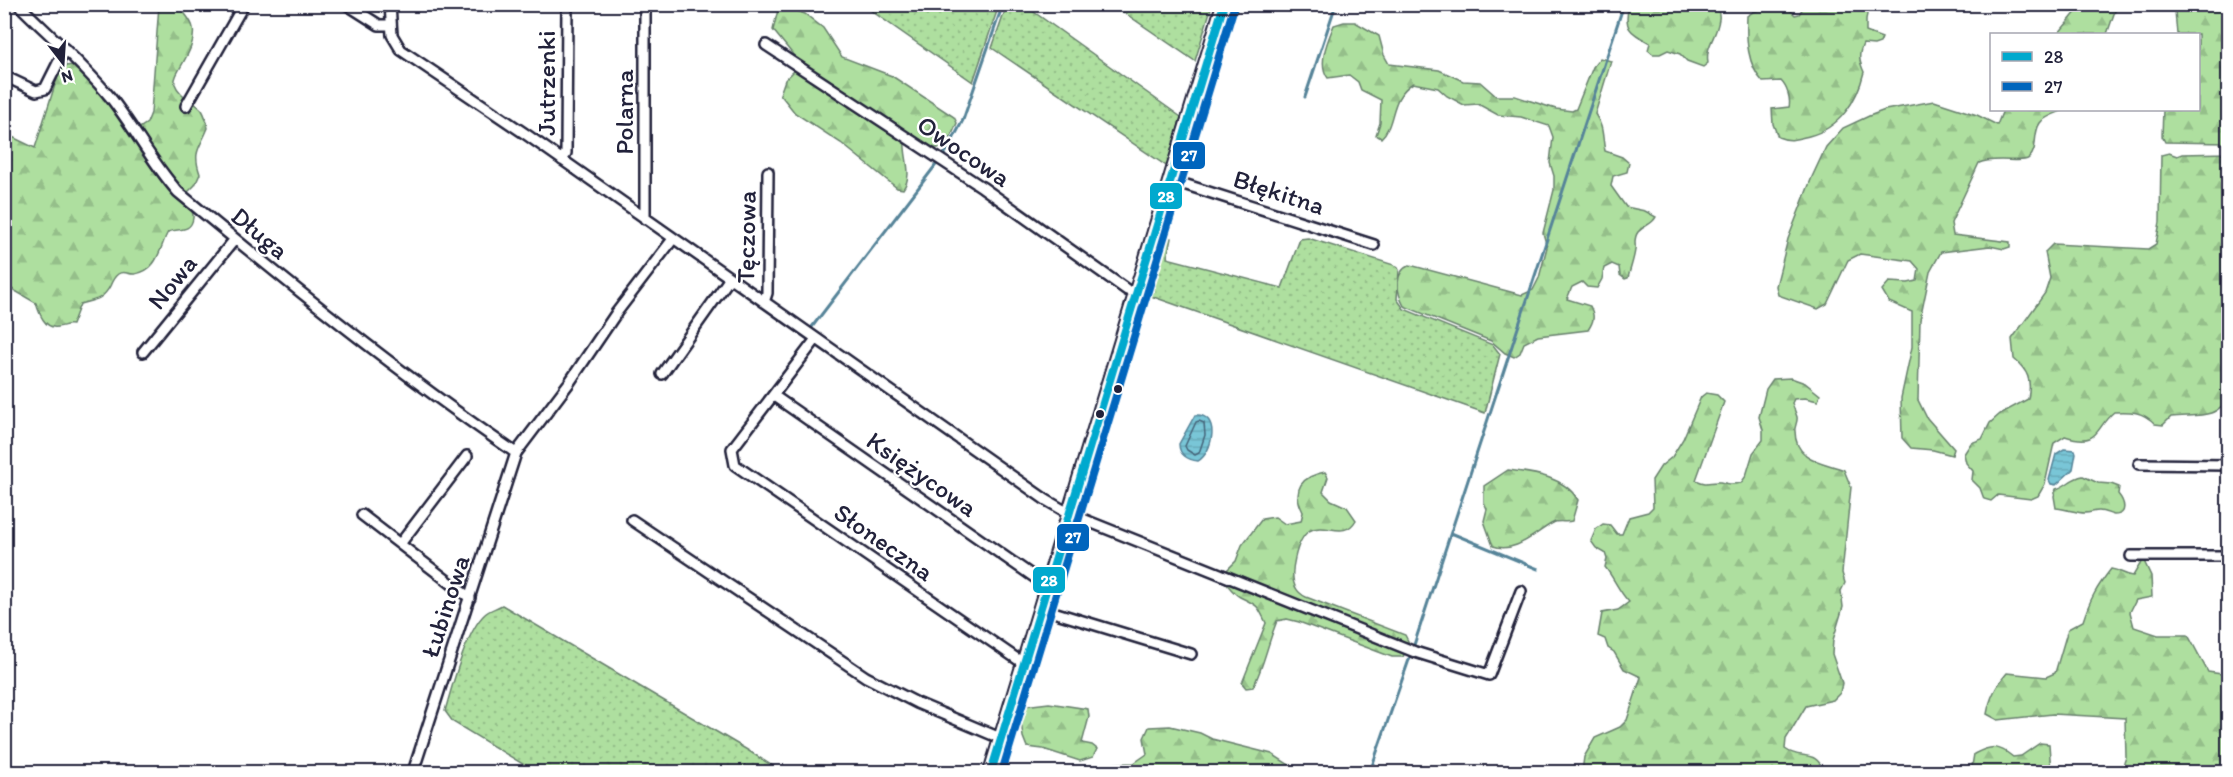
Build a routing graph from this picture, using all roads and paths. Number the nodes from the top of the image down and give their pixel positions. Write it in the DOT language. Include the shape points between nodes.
graph roads {
  1 [pos="18,4"];
  2 [pos="244,4"];
  3 [pos="346,4"];
  4 [pos="390,4"];
  5 [pos="567,4"];
  6 [pos="645,4"];
  7 [pos="1224,4"];
  8 [pos="390,25"];
  9 [pos="766,45"];
  10 [pos="65,49"];
  11 [pos="4,75"];
  12 [pos="186,106"];
  13 [pos="562,160"];
  14 [pos="768,172"];
  15 [pos="1170,180"];
  16 [pos="645,219"];
  17 [pos="235,239"];
  18 [pos="673,239"];
  19 [pos="1374,245"];
  20 [pos="730,278"];
  21 [pos="1136,293"];
  22 [pos="764,302"];
  23 [pos="816,339"];
  24 [pos="142,352"];
  25 [pos="662,374"];
  26 [pos="774,396"];
  27 [pos="516,453"];
  28 [pos="467,456"];
  29 [pos="2139,464"];
  30 [pos="2229,465"];
  31 [pos="1070,514"];
  32 [pos="362,515"];
  33 [pos="632,520"];
  34 [pos="400,544"];
  35 [pos="2131,556"];
  36 [pos="2229,556"];
  37 [pos="1047,586"];
  38 [pos="1521,591"];
  39 [pos="470,598"];
  40 [pos="1040,608"];
  41 [pos="1191,654"];
  42 [pos="1023,663"];
  43 [pos="999,743"];
  44 [pos="413,772"];
  45 [pos="991,772"];
  1 -- 10 [label="street, Długa"];
  2 -- 12 [label="street"];
  3 -- 8 [label="street" via="379,25"];
  4 -- 8 [label="street"];
  5 -- 13 [label="street, Jutrzenki" via="567,153"];
  6 -- 16 [label="street, Polarna"];
  7 -- 15 [label="street"];
  8 -- 13 [label="street" via="401,50"];
  9 -- 21 [label="street, Owocowa"];
  10 -- 11 [label="street" via="45,89 36,91"];
  10 -- 17 [label="street, Długa" via="112,99 165,178"];
  13 -- 16 [label="street"];
  14 -- 22 [label="street, Tęczowa"];
  15 -- 19 [label="street, Błękitna"];
  15 -- 21 [label="street"];
  16 -- 18 [label="street"];
  17 -- 24 [label="street, Nowa"];
  17 -- 27 [label="street, Długa" via="442,403"];
  18 -- 20 [label="street"];
  18 -- 27 [label="street, Łubinowa"];
  20 -- 22 [label="street"];
  20 -- 25 [label="street"];
  21 -- 31 [label="street"];
  22 -- 23 [label="street"];
  23 -- 26 [label="street"];
  23 -- 31 [label="street"];
  26 -- 37 [label="street, Księżycowa"];
  26 -- 42 [label="street, Słoneczna" via="732,449 735,465"];
  27 -- 39 [label="street, Łubinowa"];
  28 -- 34 [label="street"];
  29 -- 30 [label="street"];
  31 -- 37 [label="street"];
  31 -- 38 [label="street" via="1415,652 1489,675"];
  32 -- 34 [label="street"];
  33 -- 43 [label="street" via="866,677"];
  34 -- 39 [label="street"];
  35 -- 36 [label="street"];
  37 -- 40 [label="street"];
  39 -- 44 [label="street, Łubinowa"];
  40 -- 41 [label="street"];
  40 -- 42 [label="street"];
  42 -- 43 [label="street"];
  43 -- 45 [label="street"];
}
